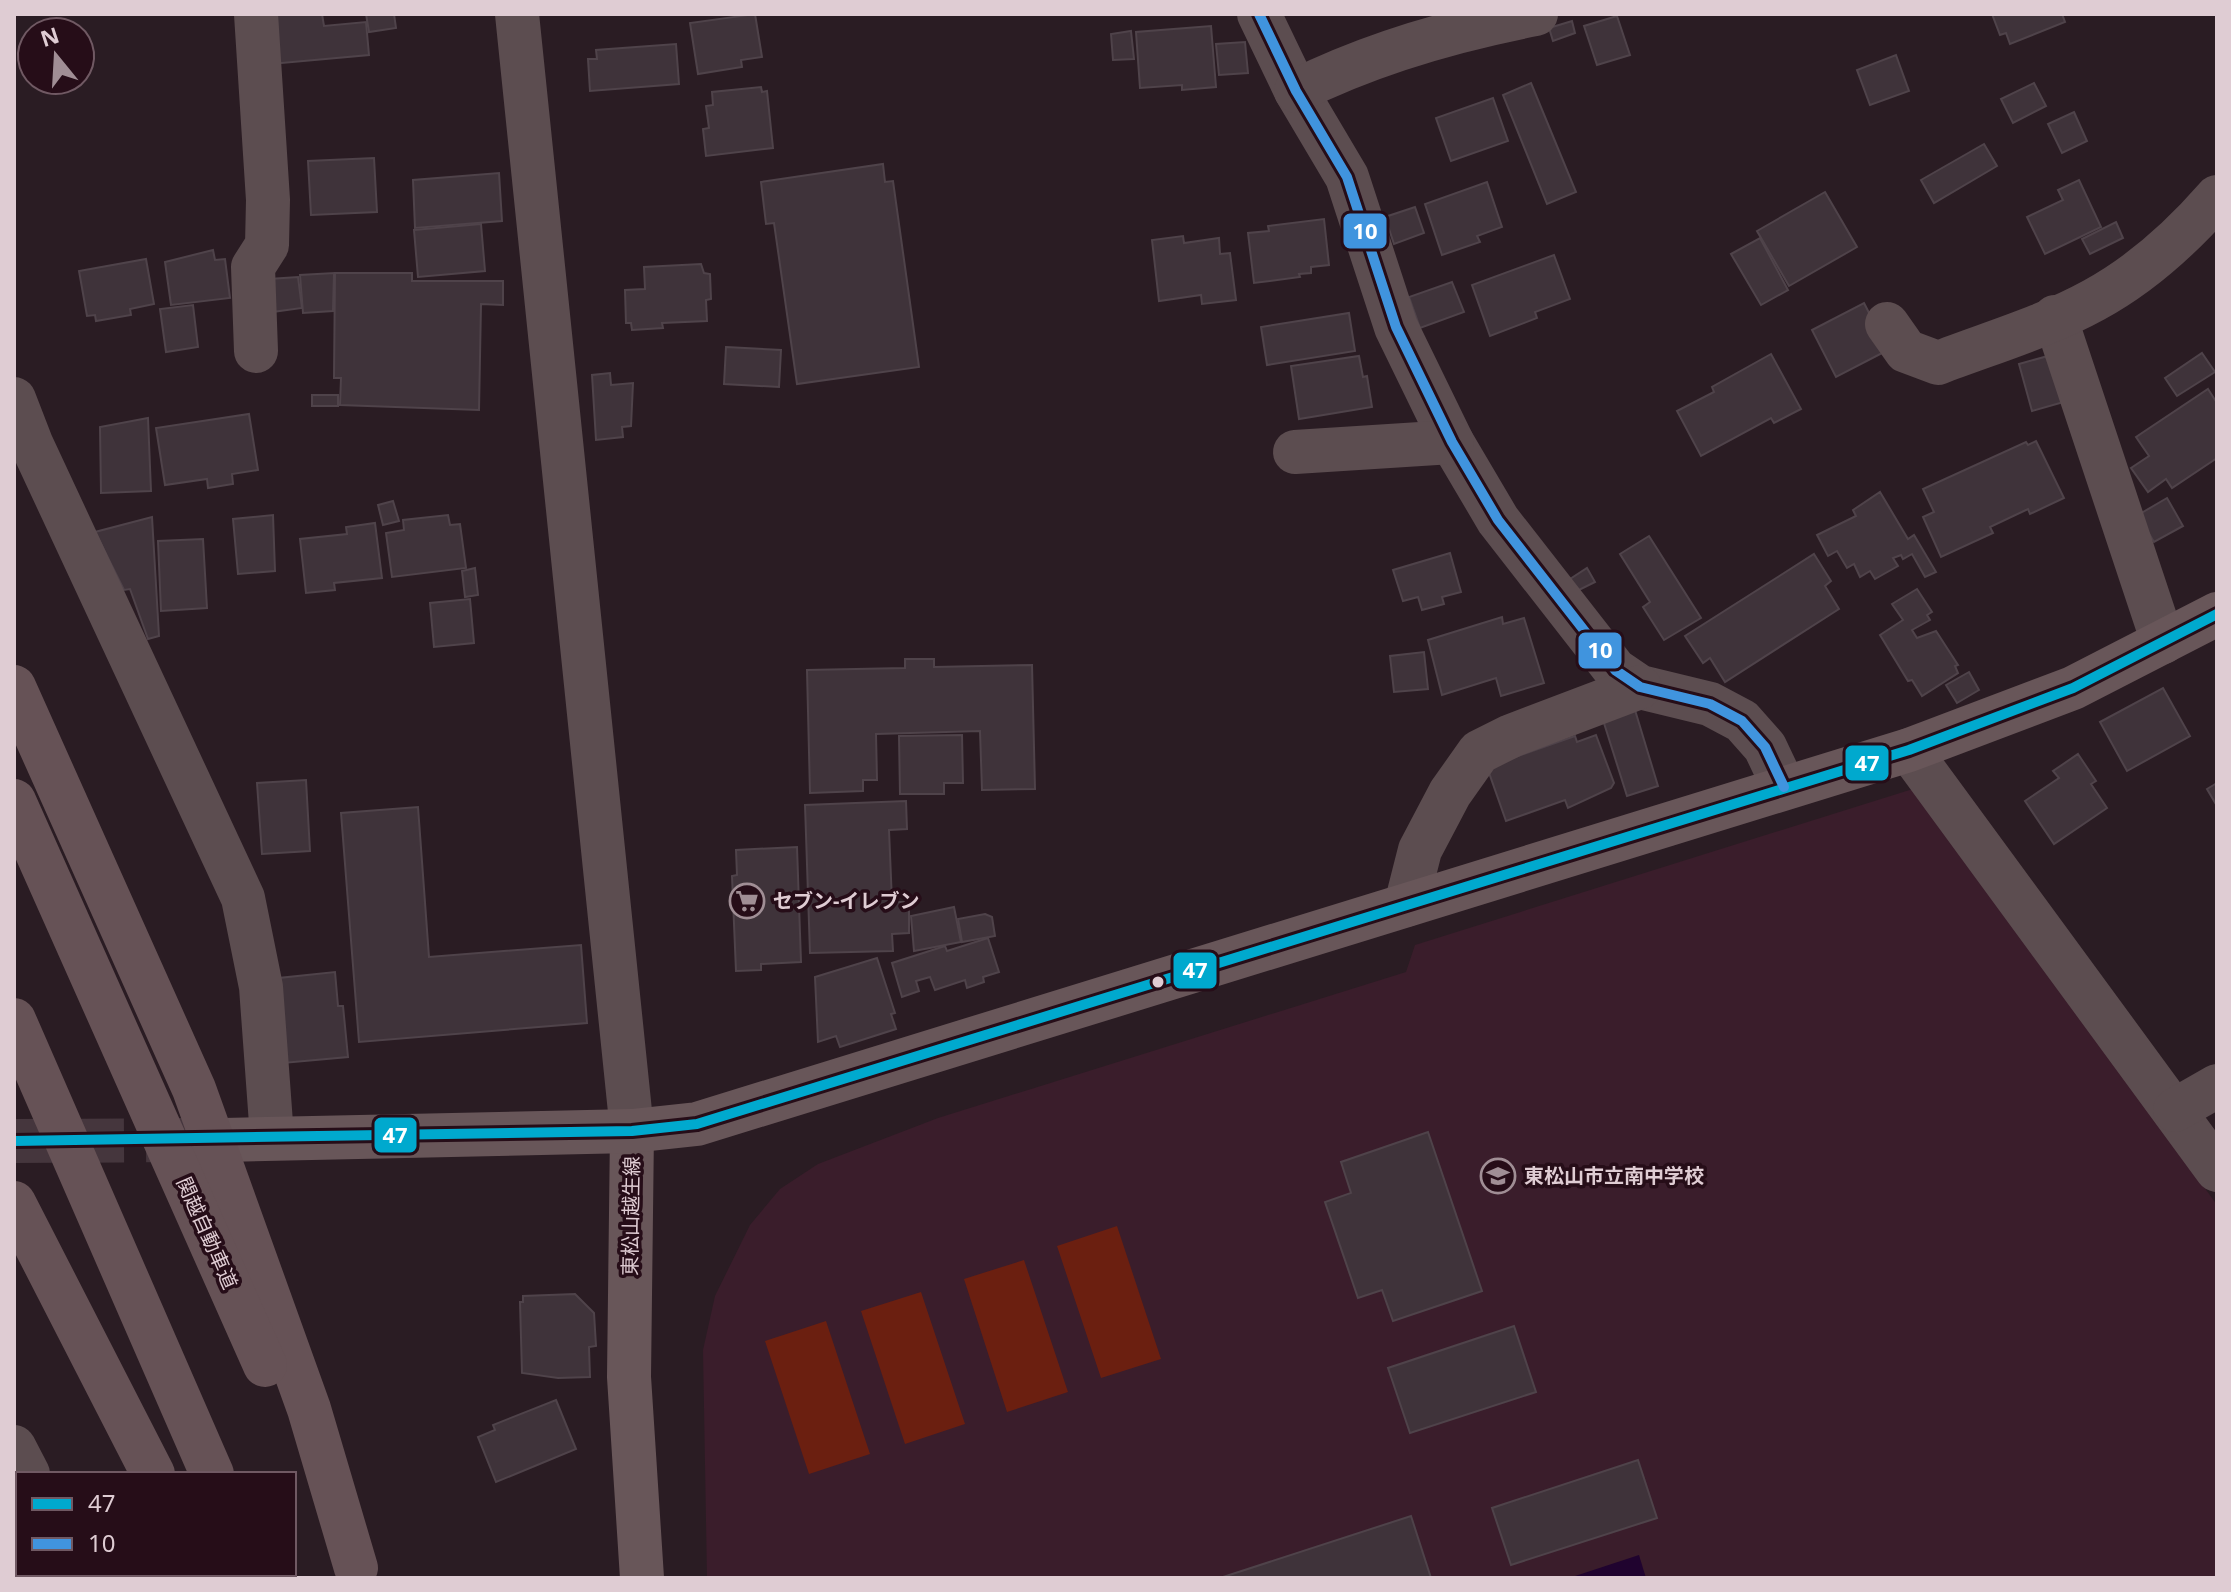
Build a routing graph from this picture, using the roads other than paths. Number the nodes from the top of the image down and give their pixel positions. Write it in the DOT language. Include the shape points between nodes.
graph roads {
  1 [pos="256,14"];
  2 [pos="517,14"];
  3 [pos="1259,14"];
  4 [pos="1536,14"];
  5 [pos="1296,91"];
  6 [pos="2217,197"];
  7 [pos="2055,317"];
  8 [pos="1887,324"];
  9 [pos="256,351"];
  10 [pos="14,399"];
  11 [pos="1452,442"];
  12 [pos="1295,452"];
  13 [pos="2217,614"];
  14 [pos="2163,642"];
  15 [pos="14,687"];
  16 [pos="1640,687"];
  17 [pos="1909,750"];
  18 [pos="1784,787"];
  19 [pos="14,801"];
  20 [pos="1406,905"];
  21 [pos="14,1020"];
  22 [pos="2217,1086"];
  23 [pos="2175,1110"];
  24 [pos="632,1131"];
  25 [pos="272,1137"];
  26 [pos="223,1140"];
  27 [pos="2217,1170"];
  28 [pos="14,1203"];
  29 [pos="14,1447"];
  30 [pos="27,1472"];
  31 [pos="152,1472"];
  32 [pos="211,1472"];
  33 [pos="358,1573"];
  34 [pos="642,1578"];
  1 -- 9 [label="street" via="268,200 267,245 253,267"];
  2 -- 24 [label="street"];
  3 -- 5 [label="street"];
  4 -- 5 [label="street" via="1461,28 1340,69"];
  5 -- 11 [label="street" via="1347,177 1396,327"];
  6 -- 7 [label="street" via="2159,254 2095,300"];
  7 -- 8 [label="street" via="1938,363 1906,351"];
  7 -- 14 [label="street"];
  10 -- 25 [label="street" via="243,898 261,987"];
  11 -- 12 [label="street"];
  11 -- 16 [label="street" via="1507,531 1615,670"];
  13 -- 14 [label="main road, 東松山越生線"];
  14 -- 17 [label="main road, 東松山越生線" via="2073,688"];
  15 -- 33 [label="highway" via="194,1089 309,1409"];
  16 -- 18 [label="street" via="1710,704 1742,721 1765,747"];
  16 -- 20 [label="street" via="1479,752 1420,850"];
  17 -- 18 [label="main road, 東松山越生線"];
  17 -- 23 [label="street"];
  18 -- 20 [label="main road, 東松山越生線"];
  19 -- 33 [label="highway, 関越自動車道"];
  20 -- 24 [label="main road, 東松山越生線" via="697,1124"];
  21 -- 32 [label="highway"];
  22 -- 23 [label="street"];
  23 -- 27 [label="street"];
  24 -- 25 [label="main road"];
  24 -- 34 [label="main road, 東松山越生線" via="629,1377"];
  25 -- 26 [label="main road"];
  28 -- 31 [label="highway"];
  29 -- 30 [label="street"];
}
